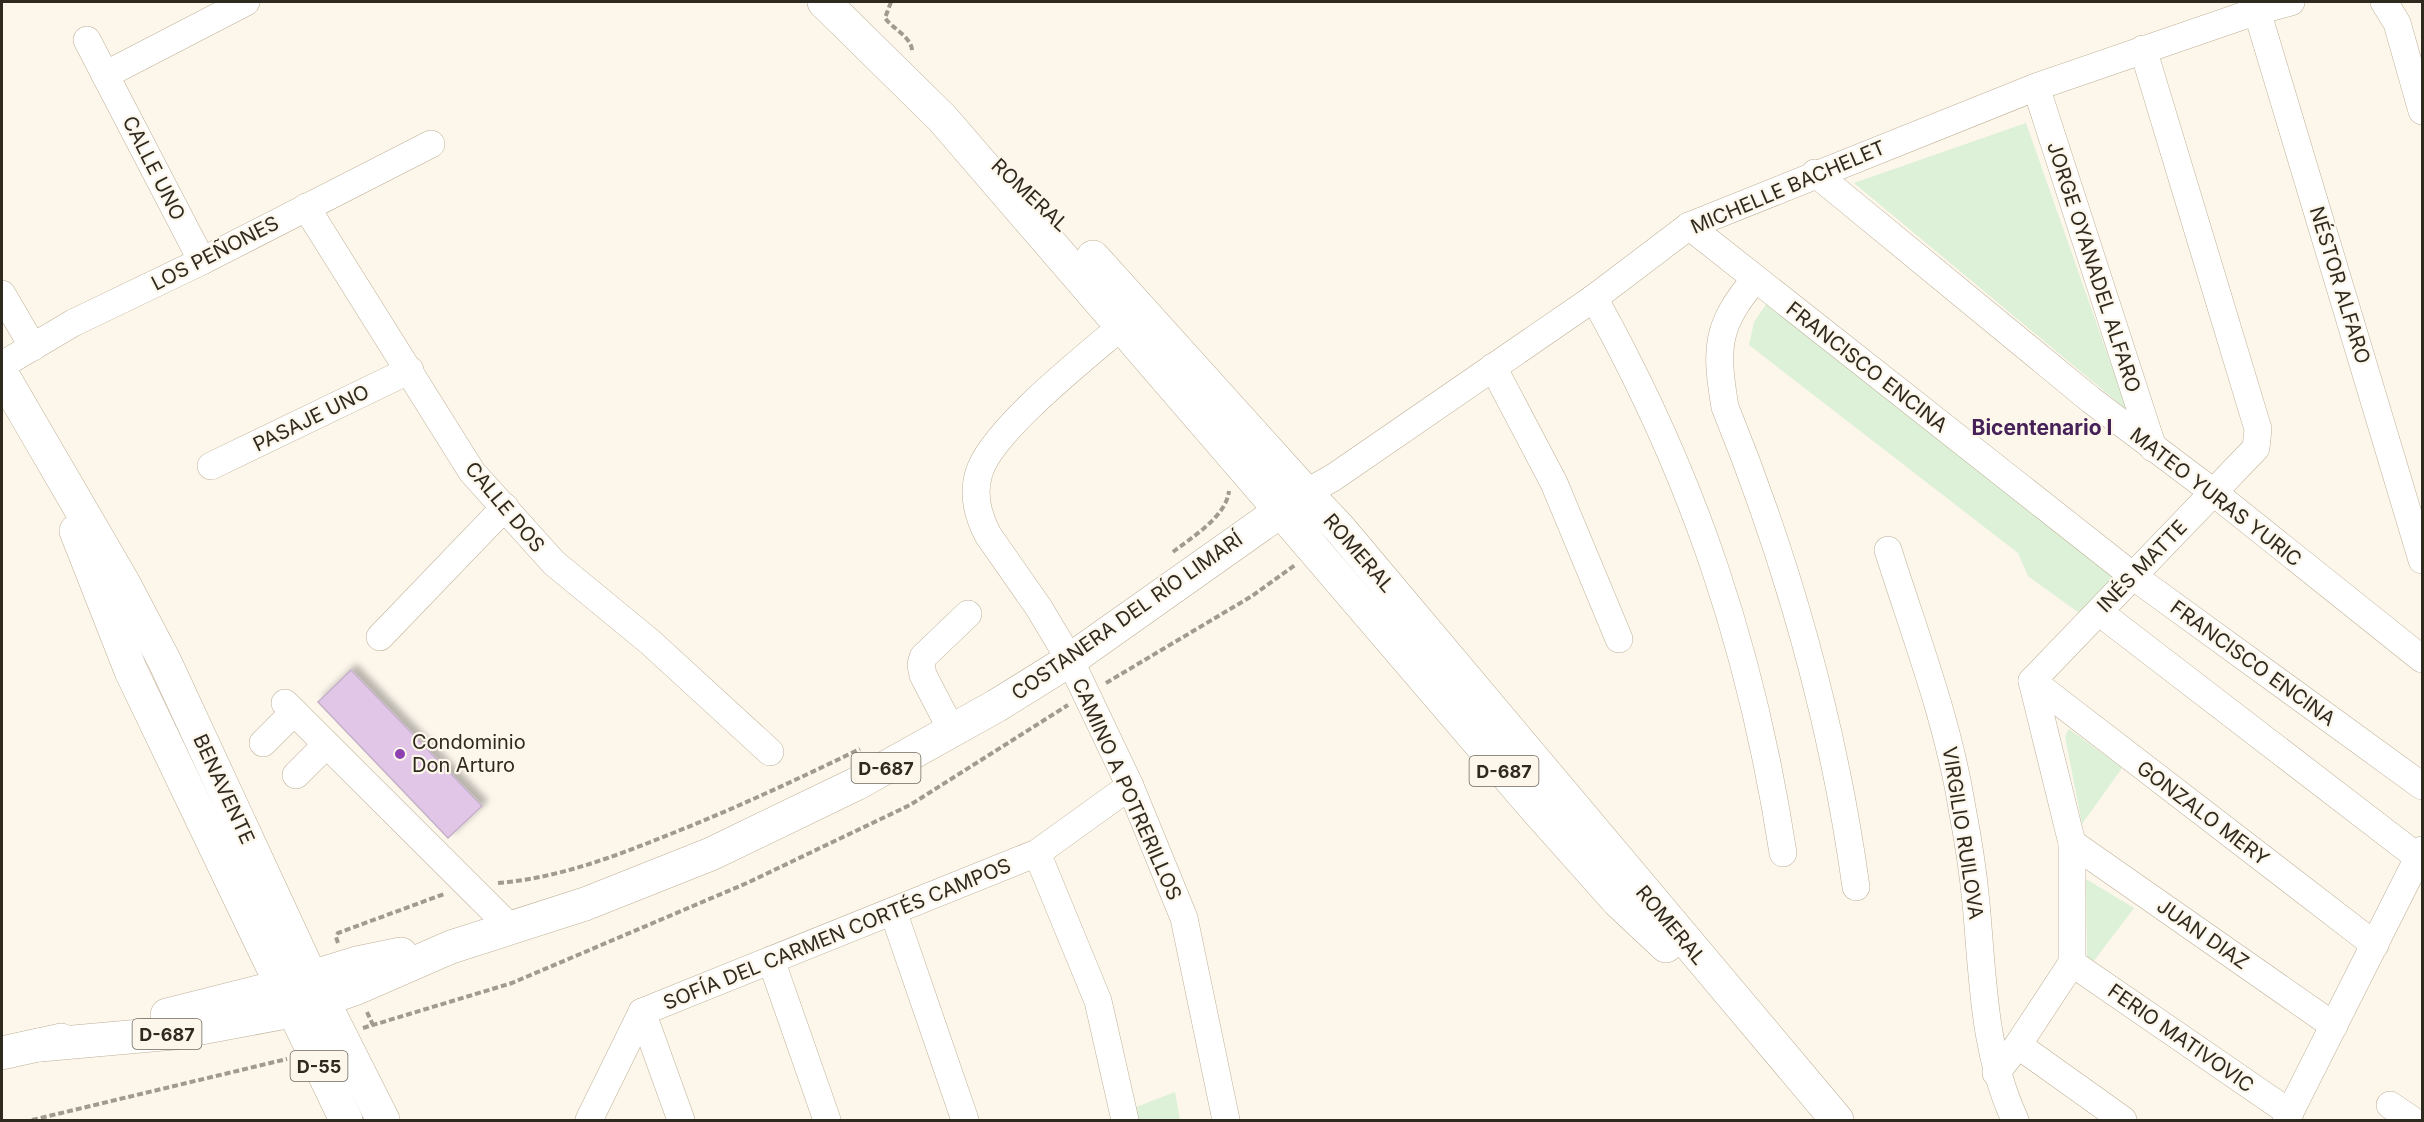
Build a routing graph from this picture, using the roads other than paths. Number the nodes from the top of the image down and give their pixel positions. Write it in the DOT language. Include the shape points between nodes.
graph roads {
  1 [pos="246,2"];
  2 [pos="824,2"];
  3 [pos="2291,2"];
  4 [pos="2384,2"];
  5 [pos="2257,11"];
  6 [pos="87,40"];
  7 [pos="2143,49"];
  8 [pos="105,75"];
  9 [pos="2036,87"];
  10 [pos="2422,111"];
  11 [pos="942,118"];
  12 [pos="431,144"];
  13 [pos="1815,173"];
  14 [pos="306,207"];
  15 [pos="1689,226"];
  16 [pos="202,261"];
  17 [pos="1755,279"];
  18 [pos="2,294"];
  19 [pos="1594,297"];
  20 [pos="1123,325"];
  21 [pos="33,347"];
  22 [pos="2,365"];
  23 [pos="1494,367"];
  24 [pos="410,370"];
  25 [pos="2,374"];
  26 [pos="2153,448"];
  27 [pos="211,466"];
  28 [pos="2214,492"];
  29 [pos="1293,501"];
  30 [pos="505,507"];
  31 [pos="1888,550"];
  32 [pos="2422,560"];
  33 [pos="2133,576"];
  34 [pos="2099,612"];
  35 [pos="968,614"];
  36 [pos="380,637"];
  37 [pos="1618,639"];
  38 [pos="2422,659"];
  39 [pos="1070,660"];
  40 [pos="2032,681"];
  41 [pos="952,731"];
  42 [pos="264,742"];
  43 [pos="326,745"];
  44 [pos="770,752"];
  45 [pos="296,775"];
  46 [pos="1130,786"];
  47 [pos="2422,786"];
  48 [pos="2072,843"];
  49 [pos="1037,853"];
  50 [pos="1783,853"];
  51 [pos="2421,854"];
  52 [pos="1856,886"];
  53 [pos="893,911"];
  54 [pos="512,929"];
  55 [pos="2375,945"];
  56 [pos="451,947"];
  57 [pos="771,960"];
  58 [pos="2072,963"];
  59 [pos="302,994"];
  60 [pos="642,1012"];
  61 [pos="2334,1026"];
  62 [pos="2018,1045"];
  63 [pos="2,1053"];
  64 [pos="1996,1073"];
  65 [pos="2390,1105"];
  66 [pos="2288,1117"];
  67 [pos="346,1120"];
  68 [pos="383,1120"];
  69 [pos="589,1120"];
  70 [pos="681,1120"];
  71 [pos="827,1120"];
  72 [pos="965,1120"];
  73 [pos="1125,1120"];
  74 [pos="1226,1120"];
  75 [pos="1837,1120"];
  76 [pos="2015,1120"];
  77 [pos="2124,1120"];
  78 [pos="2412,1120"];
  1 -- 8 [label="street"];
  2 -- 11 [label="main road, ROMERAL"];
  3 -- 5 [label="street, MICHELLE BACHELET"];
  4 -- 10 [label="street" via="2397,24"];
  5 -- 7 [label="street, MICHELLE BACHELET"];
  5 -- 32 [label="street, NÉSTOR ALFARO"];
  6 -- 8 [label="street, CALLE UNO"];
  7 -- 9 [label="street, MICHELLE BACHELET"];
  7 -- 28 [label="street, INÉS MATTE" via="2258,429 2256,448"];
  8 -- 16 [label="street, CALLE UNO"];
  9 -- 13 [label="street, MICHELLE BACHELET"];
  9 -- 26 [label="street, JORGE OYANADEL ALFARO"];
  11 -- 20 [label="main road, ROMERAL"];
  11 -- 29 [label="main road, ROMERAL" via="1030,190"];
  12 -- 14 [label="street, LOS PEÑONES"];
  13 -- 15 [label="street, MICHELLE BACHELET"];
  13 -- 26 [label="street, MATEO YURAS YURIC"];
  14 -- 16 [label="street, LOS PEÑONES"];
  14 -- 24 [label="street, CALLE DOS"];
  15 -- 17 [label="street, FRANCISCO ENCINA"];
  15 -- 19 [label="street, MICHELLE BACHELET"];
  16 -- 21 [label="street, LOS PEÑONES"];
  17 -- 33 [label="street, FRANCISCO ENCINA"];
  17 -- 52 [label="street" via="1735,303 1718,350 1725,407 1786,572 1806,639 1838,775"];
  18 -- 21 [label="street"];
  19 -- 23 [label="street, MICHELLE BACHELET"];
  19 -- 50 [label="street" via="1672,452 1724,589 1759,720"];
  20 -- 29 [label="main road, ROMERAL"];
  20 -- 39 [label="street, CAMINO A POTRERILLOS" via="1016,420 983,461 976,486 977,509 988,535"];
  21 -- 22 [label="street, LOS PEÑONES"];
  23 -- 29 [label="street, MICHELLE BACHELET"];
  23 -- 37 [label="street" via="1554,483"];
  24 -- 27 [label="street, PASAJE UNO"];
  24 -- 30 [label="street, CALLE DOS" via="472,472"];
  25 -- 59 [label="main road, BENAVENTE" via="52,465 126,661"];
  26 -- 28 [label="street, MATEO YURAS YURIC"];
  28 -- 33 [label="street, INÉS MATTE"];
  28 -- 38 [label="street, MATEO YURAS YURIC"];
  29 -- 39 [label="main road, COSTANERA DEL RÍO LIMARÍ / D-687"];
  29 -- 75 [label="main road, ROMERAL / D-687" via="1536,809 1618,901 1747,1015"];
  30 -- 36 [label="street"];
  30 -- 44 [label="street, CALLE DOS" via="554,563 651,642"];
  31 -- 64 [label="street, VIRGILIO RUILOVA" via="1945,727 1962,806 1976,899 1988,1039"];
  33 -- 34 [label="street, INÉS MATTE"];
  33 -- 47 [label="street, FRANCISCO ENCINA"];
  34 -- 40 [label="street, INÉS MATTE"];
  34 -- 51 [label="street"];
  35 -- 41 [label="street" via="923,657 921,665"];
  39 -- 41 [label="main road, COSTANERA DEL RÍO LIMARÍ / D-687"];
  39 -- 46 [label="street, CAMINO A POTRERILLOS"];
  40 -- 48 [label="street"];
  40 -- 55 [label="street, GONZALO MERY"];
  41 -- 54 [label="main road, COSTANERA DEL RÍO LIMARÍ / D-687" via="856,784 711,854"];
  42 -- 43 [label="street" via="290,707"];
  43 -- 45 [label="street"];
  43 -- 54 [label="street"];
  46 -- 49 [label="street, SOFÍA DEL CARMEN CORTÉS CAMPOS"];
  46 -- 74 [label="street, CAMINO A POTRERILLOS" via="1184,918"];
  48 -- 58 [label="street"];
  48 -- 61 [label="street, JUAN DIAZ"];
  49 -- 53 [label="street, SOFÍA DEL CARMEN CORTÉS CAMPOS"];
  49 -- 73 [label="street" via="1098,1000"];
  51 -- 55 [label="street"];
  53 -- 57 [label="street, SOFÍA DEL CARMEN CORTÉS CAMPOS"];
  53 -- 72 [label="street"];
  54 -- 56 [label="main road, COSTANERA DEL RÍO LIMARÍ / D-687"];
  55 -- 61 [label="street"];
  56 -- 59 [label="main road, COSTANERA DEL RÍO LIMARÍ / D-687"];
  56 -- 59 [label="main road, COSTANERA DEL RÍO LIMARÍ / D-687" via="348,965"];
  57 -- 60 [label="street, SOFÍA DEL CARMEN CORTÉS CAMPOS"];
  57 -- 71 [label="street"];
  58 -- 62 [label="street"];
  58 -- 66 [label="street, FERIO MATIVOVIC"];
  59 -- 63 [label="main road, COSTANERA DEL RÍO LIMARÍ / D-687" via="174,1033 40,1045"];
  59 -- 67 [label="main road, BENAVENTE / D-55"];
  59 -- 68 [label="main road, BENAVENTE / D-55"];
  60 -- 69 [label="street, SOFÍA DEL CARMEN CORTÉS CAMPOS"];
  60 -- 70 [label="street"];
  61 -- 66 [label="street"];
  62 -- 64 [label="street"];
  62 -- 77 [label="street"];
  64 -- 76 [label="street, VIRGILIO RUILOVA"];
  65 -- 78 [label="street"];
}
